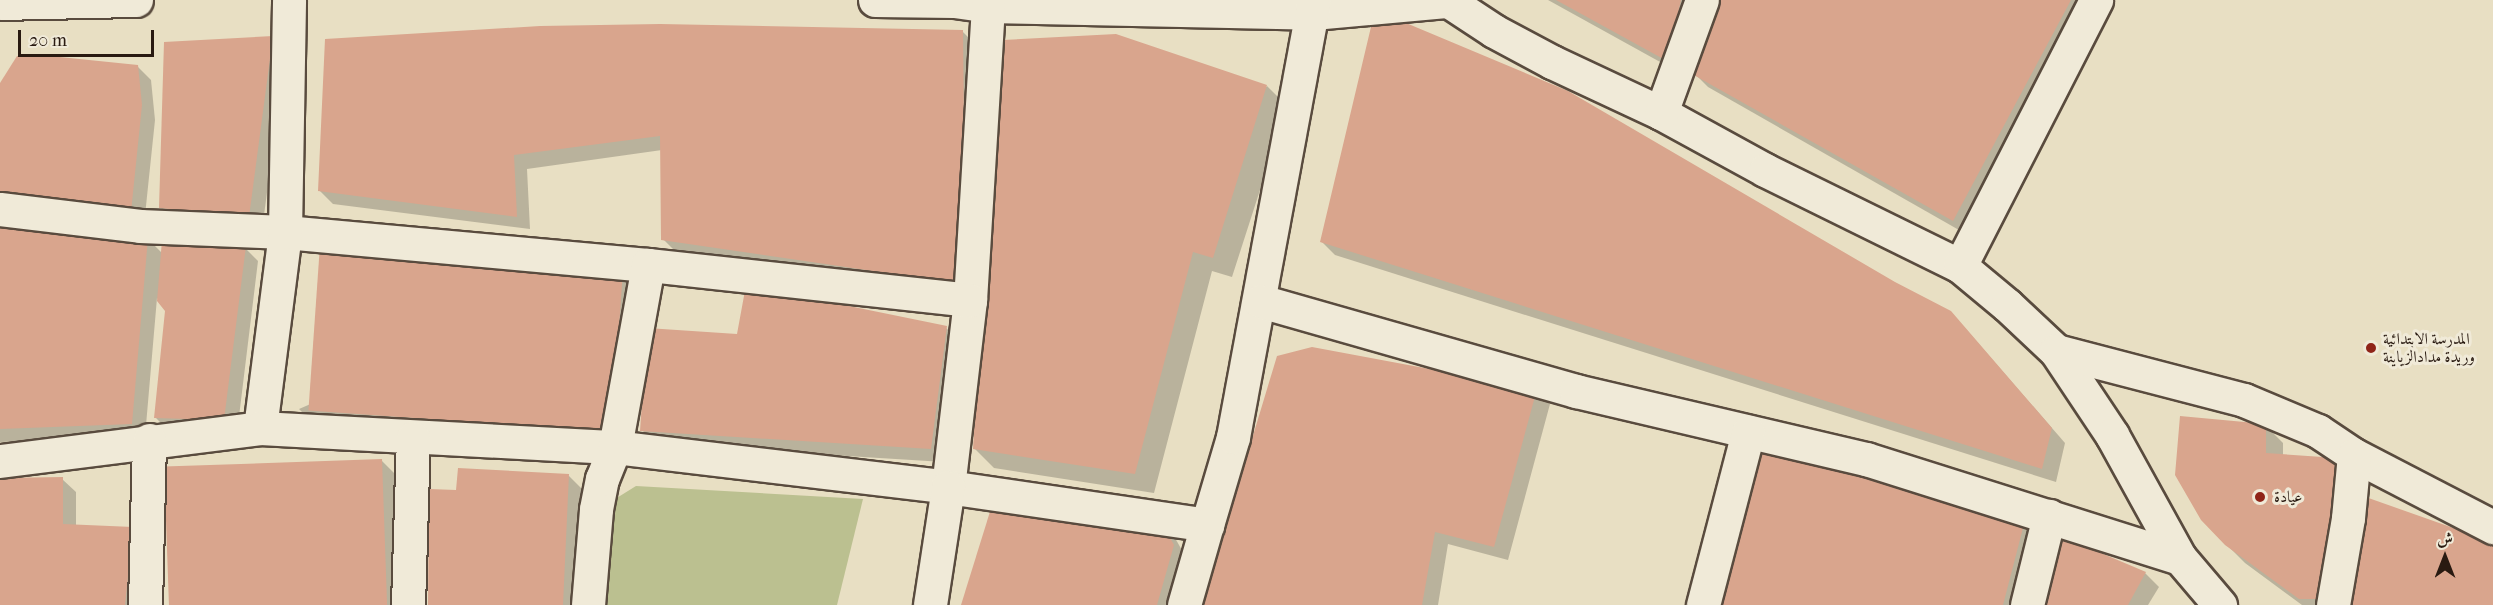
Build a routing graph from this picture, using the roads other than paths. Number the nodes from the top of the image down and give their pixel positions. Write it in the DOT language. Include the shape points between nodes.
graph roads {
  1 [pos="135,0"];
  2 [pos="289,0"];
  3 [pos="875,0"];
  4 [pos="1702,0"];
  5 [pos="2096,0"];
  6 [pos="954,1"];
  7 [pos="1448,1"];
  8 [pos="0,3"];
  9 [pos="988,6"];
  10 [pos="1313,7"];
  11 [pos="1661,113"];
  12 [pos="0,209"];
  13 [pos="285,232"];
  14 [pos="648,265"];
  15 [pos="1960,267"];
  16 [pos="970,300"];
  17 [pos="1260,300"];
  18 [pos="2056,351"];
  19 [pos="260,428"];
  20 [pos="1748,432"];
  21 [pos="412,438"];
  22 [pos="149,440"];
  23 [pos="615,447"];
  24 [pos="2354,455"];
  25 [pos="0,461"];
  26 [pos="948,487"];
  27 [pos="2049,516"];
  28 [pos="1207,525"];
  29 [pos="2493,527"];
  30 [pos="2180,558"];
  31 [pos="145,605"];
  32 [pos="408,605"];
  33 [pos="588,605"];
  34 [pos="930,605"];
  35 [pos="1184,605"];
  36 [pos="1703,605"];
  37 [pos="2027,605"];
  38 [pos="2220,605"];
  39 [pos="2333,605"];
  1 -- 8 [label="street"];
  2 -- 13 [label="street"];
  3 -- 6 [label="street"];
  4 -- 11 [label="street"];
  5 -- 15 [label="street"];
  6 -- 9 [label="street"];
  7 -- 10 [label="street"];
  7 -- 11 [label="street" via="1552,62"];
  9 -- 10 [label="street"];
  9 -- 16 [label="street"];
  10 -- 17 [label="street"];
  11 -- 15 [label="street" via="1765,170"];
  12 -- 13 [label="street" via="140,226"];
  13 -- 14 [label="street"];
  13 -- 19 [label="street"];
  14 -- 16 [label="street"];
  14 -- 23 [label="street"];
  15 -- 18 [label="street"];
  16 -- 26 [label="street"];
  17 -- 20 [label="street" via="1576,391"];
  17 -- 28 [label="street" via="1233,437"];
  18 -- 24 [label="street" via="2244,400 2318,431"];
  18 -- 30 [label="street" via="2112,435"];
  19 -- 21 [label="street"];
  19 -- 22 [label="street"];
  20 -- 27 [label="street" via="1866,459"];
  20 -- 36 [label="street"];
  21 -- 23 [label="street"];
  21 -- 32 [label="street"];
  22 -- 25 [label="street"];
  22 -- 31 [label="street"];
  23 -- 26 [label="street"];
  23 -- 33 [label="street" via="602,479 596,509"];
  24 -- 29 [label="street"];
  24 -- 39 [label="street"];
  26 -- 28 [label="street"];
  26 -- 34 [label="street"];
  27 -- 30 [label="street"];
  27 -- 37 [label="street"];
  28 -- 35 [label="street"];
  30 -- 38 [label="street"];
}
